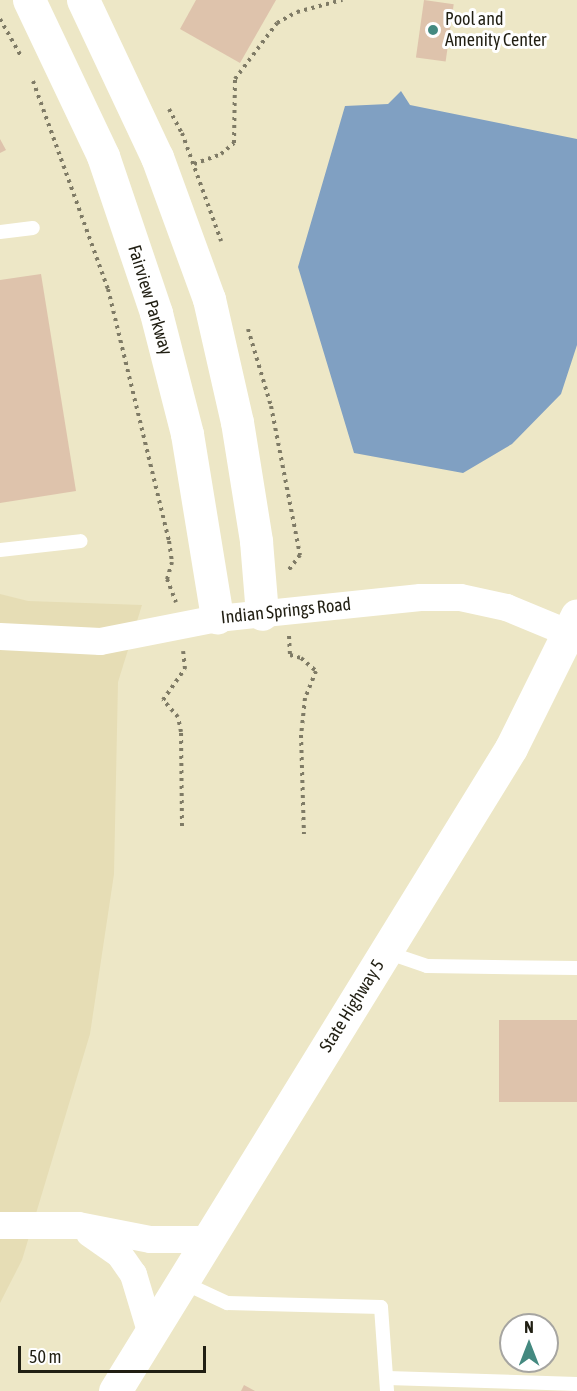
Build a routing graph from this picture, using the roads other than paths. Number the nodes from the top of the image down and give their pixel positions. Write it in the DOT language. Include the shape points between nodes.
graph roads {
  1 [pos="29,0"];
  2 [pos="83,0"];
  3 [pos="33,228"];
  4 [pos="0,232"];
  5 [pos="81,541"];
  6 [pos="0,550"];
  7 [pos="261,614"];
  8 [pos="217,618"];
  9 [pos="573,624"];
  10 [pos="0,636"];
  11 [pos="386,952"];
  12 [pos="577,968"];
  13 [pos="0,1225"];
  14 [pos="78,1225"];
  15 [pos="208,1239"];
  16 [pos="182,1282"];
  17 [pos="151,1334"];
  18 [pos="577,1384"];
  19 [pos="387,1385"];
  20 [pos="115,1391"];
  1 -- 8 [label="street, Fairview Parkway" via="103,156 156,313 187,434"];
  2 -- 7 [label="street" via="157,157 209,299 237,422 256,541"];
  3 -- 4 [label="lane"];
  5 -- 6 [label="lane"];
  7 -- 8 [label="street, Indian Springs Road"];
  7 -- 9 [label="street, Indian Springs Road" via="397,598 460,597"];
  8 -- 10 [label="street, Indian Springs Road" via="100,641"];
  9 -- 11 [label="street, State Highway 5" via="511,748"];
  11 -- 12 [label="lane" via="428,966"];
  11 -- 15 [label="street, State Highway 5"];
  13 -- 14 [label="street"];
  14 -- 15 [label="street" via="150,1239"];
  14 -- 17 [label="street" via="119,1254 133,1274"];
  15 -- 16 [label="street, State Highway 5"];
  16 -- 17 [label="street, State Highway 5"];
  16 -- 19 [label="lane" via="227,1303 381,1307"];
  17 -- 20 [label="street, State Highway 5"];
  18 -- 19 [label="lane"];
}
